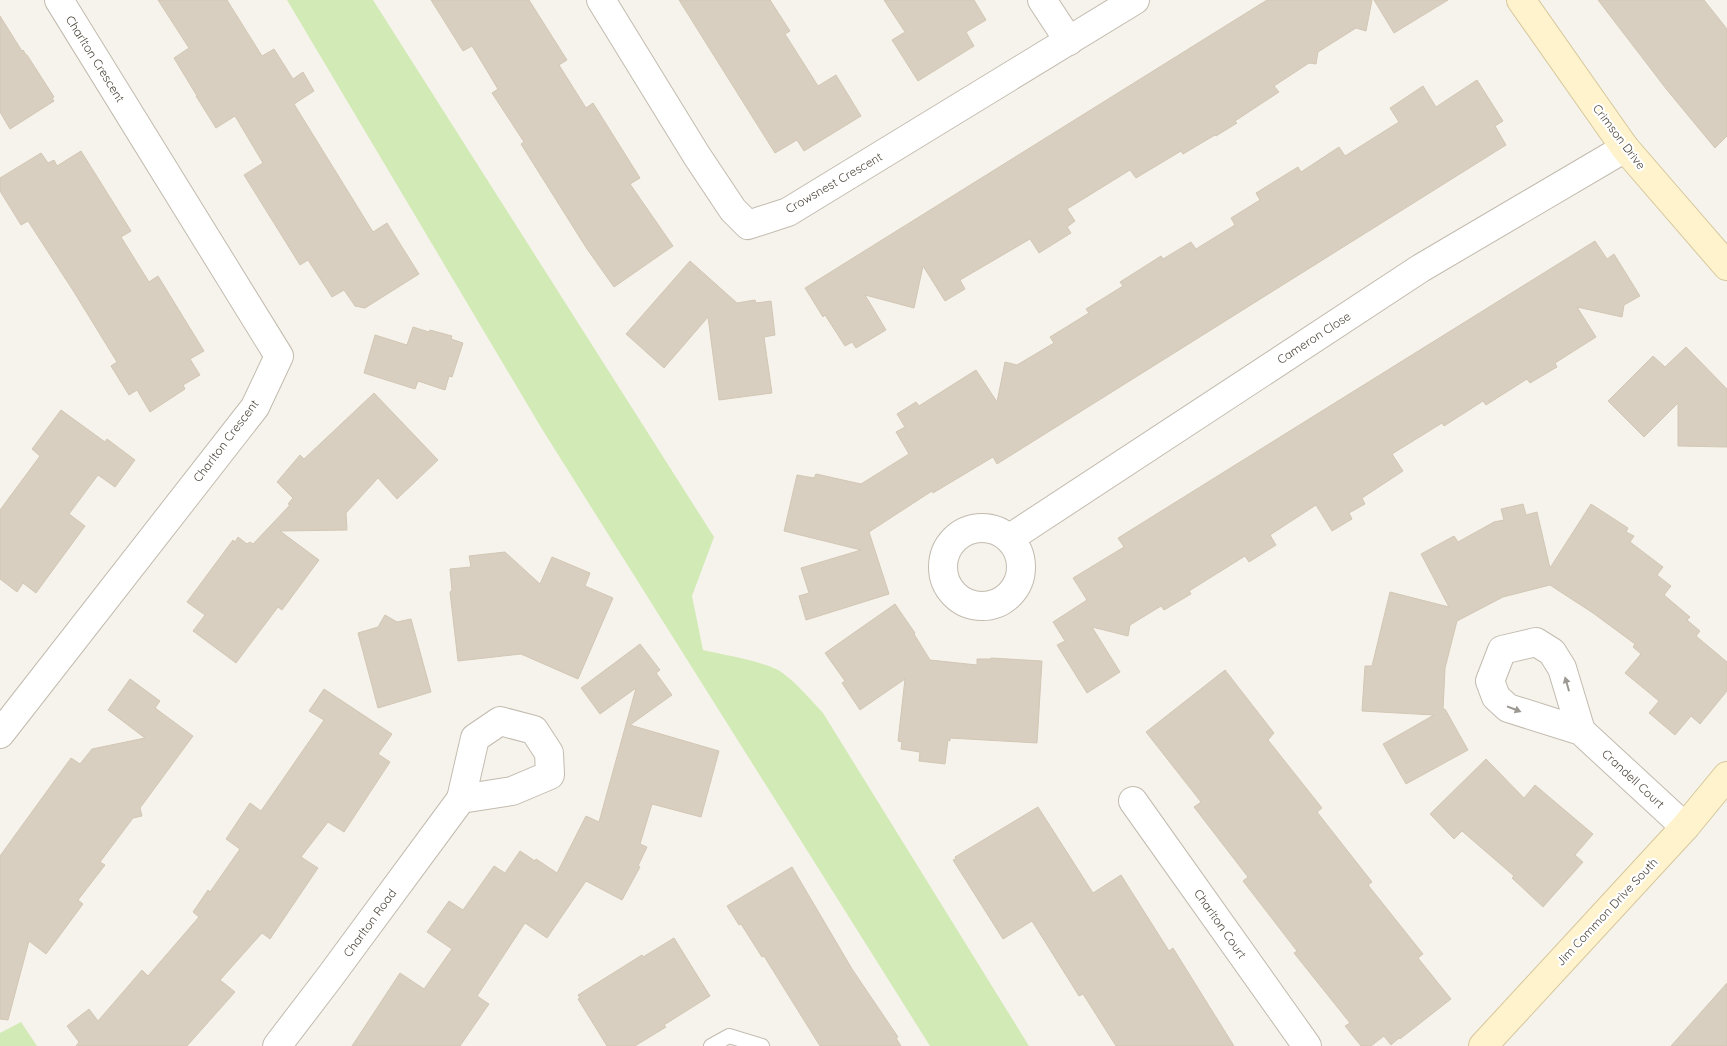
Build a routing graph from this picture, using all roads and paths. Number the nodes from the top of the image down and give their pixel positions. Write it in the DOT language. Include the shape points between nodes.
graph roads {
  1 [pos="59,0"];
  2 [pos="601,0"];
  3 [pos="1042,0"];
  4 [pos="1135,0"];
  5 [pos="1521,0"];
  6 [pos="1069,41"];
  7 [pos="1625,148"];
  8 [pos="1727,266"];
  9 [pos="1010,538"];
  10 [pos="1580,731"];
  11 [pos="0,734"];
  12 [pos="1727,776"];
  13 [pos="461,799"];
  14 [pos="1133,801"];
  15 [pos="1685,827"];
  16 [pos="277,1046"];
  17 [pos="711,1046"];
  18 [pos="762,1046"];
  19 [pos="1307,1046"];
  20 [pos="1483,1046"];
  1 -- 11 [label="street, Charlton Crescent" via="279,356 255,407"];
  2 -- 6 [label="street, Crowsnest Crescent" via="697,156 733,210 748,225 788,212"];
  3 -- 6 [label="street"];
  4 -- 6 [label="street, Crowsnest Crescent"];
  5 -- 7 [label="street, Crimson Drive"];
  7 -- 8 [label="street, Crimson Drive"];
  7 -- 9 [label="street, Cameron Close" via="1421,268"];
  10 -- 15 [label="street, Crandell Court"];
  12 -- 15 [label="street, Jim Common Drive South"];
  13 -- 16 [label="street, Charlton Road"];
  14 -- 19 [label="street, Charlton Court"];
  15 -- 20 [label="street, Jim Common Drive South"];
  17 -- 18 [label="lane" via="729,1036"];
}
